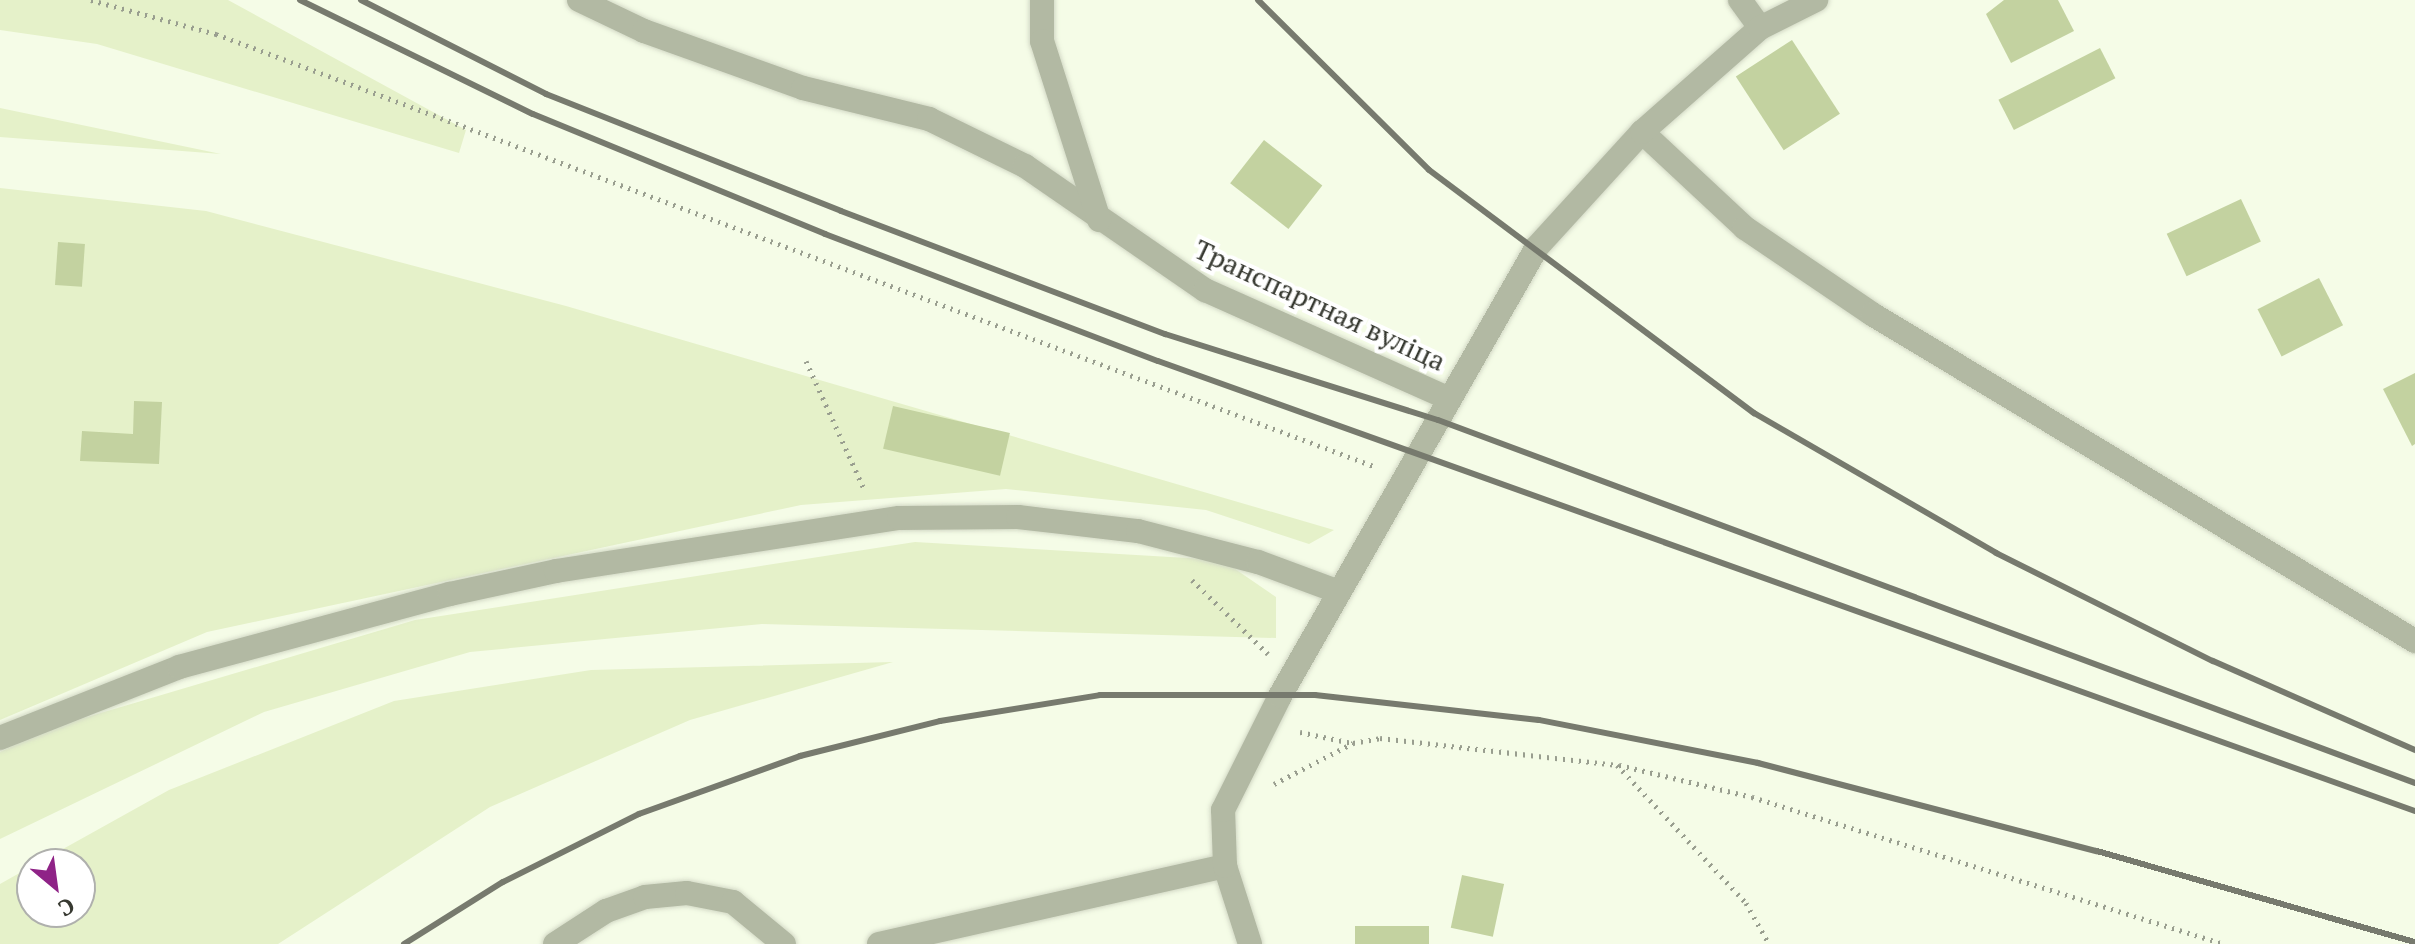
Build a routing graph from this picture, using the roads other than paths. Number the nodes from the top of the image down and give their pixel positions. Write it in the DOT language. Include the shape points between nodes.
graph roads {
  1 [pos="579,0"];
  2 [pos="1042,0"];
  3 [pos="1740,0"];
  4 [pos="1816,0"];
  5 [pos="1760,28"];
  6 [pos="1642,132"];
  7 [pos="1099,220"];
  8 [pos="1450,399"];
  9 [pos="1339,592"];
  10 [pos="2415,641"];
  11 [pos="0,738"];
  12 [pos="1225,866"];
  13 [pos="555,944"];
  14 [pos="784,944"];
  15 [pos="879,944"];
  16 [pos="1250,944"];
  1 -- 7 [label="street, Транспартная вуліца" via="644,31 803,88 929,119 1025,166"];
  2 -- 7 [label="street" via="1042,41"];
  3 -- 5 [label="street"];
  4 -- 5 [label="street"];
  5 -- 6 [label="street"];
  6 -- 8 [label="street" via="1537,247"];
  6 -- 10 [label="street" via="1745,228 1872,314"];
  7 -- 8 [label="street, Транспартная вуліца" via="1205,290"];
  8 -- 9 [label="street"];
  9 -- 11 [label="street" via="1258,562 1138,531 1018,517 899,518 556,571 450,594 179,667"];
  9 -- 12 [label="street" via="1223,810"];
  12 -- 15 [label="street"];
  12 -- 16 [label="street"];
  13 -- 14 [label="street" via="606,911 645,897 687,893 733,902"];
}
